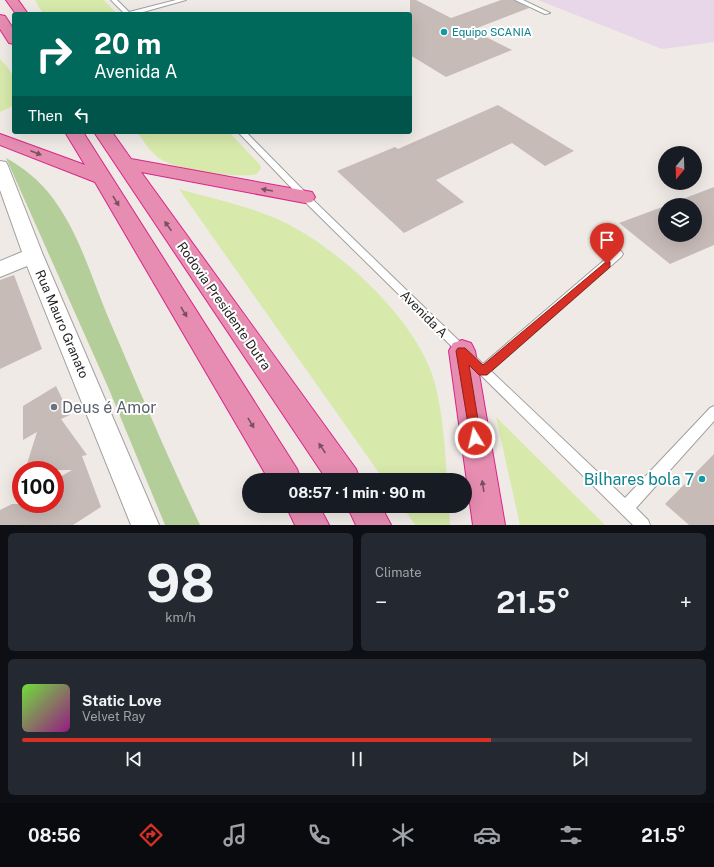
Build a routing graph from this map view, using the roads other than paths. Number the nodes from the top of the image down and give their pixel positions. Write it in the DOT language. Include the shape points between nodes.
graph roads {
  1 [pos="12,0"];
  2 [pos="27,0"];
  3 [pos="114,0"];
  4 [pos="183,0"];
  5 [pos="518,0"];
  6 [pos="21,12"];
  7 [pos="26,12"];
  8 [pos="127,12"];
  9 [pos="137,12"];
  10 [pos="548,13"];
  11 [pos="0,18"];
  12 [pos="12,37"];
  13 [pos="75,134"];
  14 [pos="104,134"];
  15 [pos="244,134"];
  16 [pos="0,139"];
  17 [pos="124,163"];
  18 [pos="0,166"];
  19 [pos="102,178"];
  20 [pos="305,197"];
  21 [pos="618,254"];
  22 [pos="33,255"];
  23 [pos="0,269"];
  24 [pos="462,351"];
  25 [pos="483,371"];
  26 [pos="714,412"];
  27 [pos="282,473"];
  28 [pos="339,473"];
  29 [pos="626,508"];
  30 [pos="302,513"];
  31 [pos="305,513"];
  32 [pos="367,513"];
  33 [pos="145,525"];
  34 [pos="308,525"];
  35 [pos="313,525"];
  36 [pos="375,525"];
  37 [pos="489,525"];
  38 [pos="644,525"];
  1 -- 6 [label="highway"];
  2 -- 7 [label="highway"];
  3 -- 8 [label="lane"];
  4 -- 9 [label="lane"];
  5 -- 10 [label="lane"];
  11 -- 12 [label="highway"];
  13 -- 19 [label="highway"];
  14 -- 17 [label="highway, Rodovia Presidente Dutra"];
  15 -- 20 [label="lane, Avenida A"];
  16 -- 19 [label="highway, one-way"];
  20 -- 17 [label="highway, one-way"];
  28 -- 17 [label="highway, Rodovia Presidente Dutra, one-way"];
  18 -- 22 [label="street, Rua Mauro Granato"];
  19 -- 27 [label="highway, one-way"];
  20 -- 24 [label="lane, Avenida A"];
  21 -- 25 [label="lane"];
  22 -- 23 [label="street"];
  22 -- 33 [label="street, Rua Mauro Granato"];
  24 -- 25 [label="lane, Avenida A"];
  37 -- 24 [label="highway, one-way"];
  25 -- 29 [label="lane, Avenida A"];
  26 -- 29 [label="lane"];
  29 -- 38 [label="lane, Avenida A"];
  30 -- 34 [label="highway"];
  31 -- 35 [label="highway"];
  32 -- 36 [label="highway"];
}
